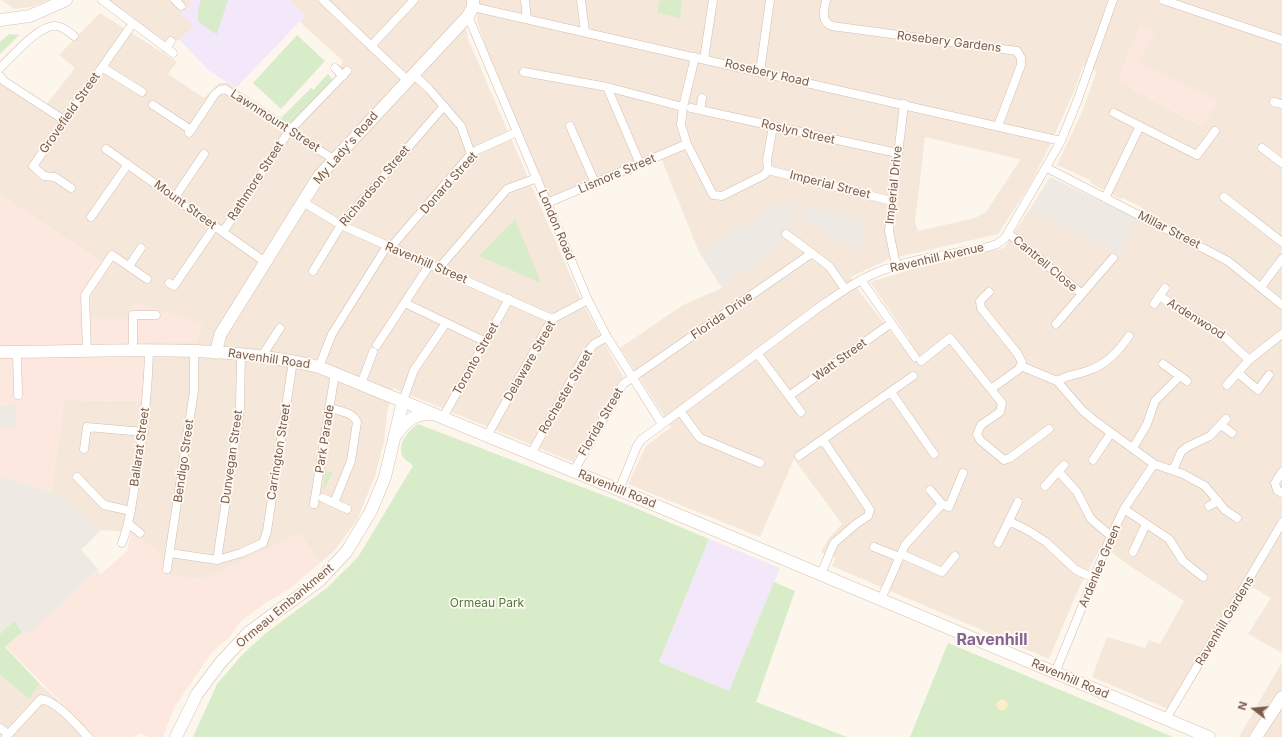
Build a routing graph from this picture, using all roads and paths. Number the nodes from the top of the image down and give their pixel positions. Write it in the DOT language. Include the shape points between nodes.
graph roads {
  1 [pos="66,0"];
  2 [pos="102,0"];
  3 [pos="323,0"];
  4 [pos="414,0"];
  5 [pos="525,0"];
  6 [pos="581,0"];
  7 [pos="713,0"];
  8 [pos="770,0"];
  9 [pos="826,0"];
  10 [pos="1112,0"];
  11 [pos="1163,0"];
  12 [pos="471,8"];
  13 [pos="527,19"];
  14 [pos="0,20"];
  15 [pos="133,23"];
  16 [pos="585,32"];
  17 [pos="74,36"];
  18 [pos="1278,39"];
  19 [pos="171,41"];
  20 [pos="370,46"];
  21 [pos="166,48"];
  22 [pos="173,53"];
  23 [pos="695,57"];
  24 [pos="704,59"];
  25 [pos="102,66"];
  26 [pos="0,68"];
  27 [pos="335,68"];
  28 [pos="524,72"];
  29 [pos="760,72"];
  30 [pos="0,76"];
  31 [pos="410,77"];
  32 [pos="607,87"];
  33 [pos="142,92"];
  34 [pos="702,98"];
  35 [pos="904,104"];
  36 [pos="153,105"];
  37 [pos="444,106"];
  38 [pos="683,107"];
  39 [pos="1114,113"];
  40 [pos="64,120"];
  41 [pos="570,126"];
  42 [pos="773,126"];
  43 [pos="998,126"];
  44 [pos="1140,126"];
  45 [pos="289,131"];
  46 [pos="1215,131"];
  47 [pos="517,132"];
  48 [pos="1061,141"];
  49 [pos="687,144"];
  50 [pos="1262,148"];
  51 [pos="106,149"];
  52 [pos="897,153"];
  53 [pos="204,154"];
  54 [pos="471,154"];
  55 [pos="333,159"];
  56 [pos="128,164"];
  57 [pos="640,164"];
  58 [pos="1282,164"];
  59 [pos="1047,168"];
  60 [pos="768,170"];
  61 [pos="536,178"];
  62 [pos="595,183"];
  63 [pos="71,188"];
  64 [pos="175,197"];
  65 [pos="1224,197"];
  66 [pos="1105,198"];
  67 [pos="892,201"];
  68 [pos="302,202"];
  69 [pos="547,203"];
  70 [pos="91,217"];
  71 [pos="341,225"];
  72 [pos="215,226"];
  73 [pos="223,232"];
  74 [pos="1008,233"];
  75 [pos="786,234"];
  76 [pos="1282,242"];
  77 [pos="389,247"];
  78 [pos="141,248"];
  79 [pos="812,253"];
  80 [pos="1113,258"];
  81 [pos="1282,259"];
  82 [pos="265,262"];
  83 [pos="430,264"];
  84 [pos="896,265"];
  85 [pos="129,266"];
  86 [pos="439,268"];
  87 [pos="313,270"];
  88 [pos="147,279"];
  89 [pos="861,280"];
  90 [pos="169,283"];
  91 [pos="1260,287"];
  92 [pos="1165,288"];
  93 [pos="845,289"];
  94 [pos="989,292"];
  95 [pos="1082,294"];
  96 [pos="1159,296"];
  97 [pos="509,299"];
  98 [pos="588,300"];
  99 [pos="405,303"];
  100 [pos="1154,304"];
  101 [pos="1282,305"];
  102 [pos="156,315"];
  103 [pos="552,319"];
  104 [pos="446,323"];
  105 [pos="890,324"];
  106 [pos="1056,324"];
  107 [pos="280,328"];
  108 [pos="1282,334"];
  109 [pos="1129,336"];
  110 [pos="607,337"];
  111 [pos="486,342"];
  112 [pos="86,351"];
  113 [pos="133,351"];
  114 [pos="149,351"];
  115 [pos="0,352"];
  116 [pos="17,352"];
  117 [pos="194,352"];
  118 [pos="216,352"];
  119 [pos="241,353"];
  120 [pos="757,353"];
  121 [pos="262,356"];
  122 [pos="293,360"];
  123 [pos="1249,360"];
  124 [pos="1163,364"];
  125 [pos="1021,366"];
  126 [pos="319,367"];
  127 [pos="335,373"];
  128 [pos="1238,373"];
  129 [pos="1269,374"];
  130 [pos="914,376"];
  131 [pos="1180,376"];
  132 [pos="632,377"];
  133 [pos="1057,381"];
  134 [pos="1187,381"];
  135 [pos="361,384"];
  136 [pos="1227,385"];
  137 [pos="991,389"];
  138 [pos="891,392"];
  139 [pos="18,395"];
  140 [pos="789,396"];
  141 [pos="403,402"];
  142 [pos="330,408"];
  143 [pos="680,411"];
  144 [pos="801,412"];
  145 [pos="437,417"];
  146 [pos="662,424"];
  147 [pos="1049,429"];
  148 [pos="144,432"];
  149 [pos="1111,433"];
  150 [pos="1232,433"];
  151 [pos="487,436"];
  152 [pos="395,437"];
  153 [pos="822,440"];
  154 [pos="1133,448"];
  155 [pos="84,449"];
  156 [pos="531,454"];
  157 [pos="934,454"];
  158 [pos="799,456"];
  159 [pos="1093,460"];
  160 [pos="760,463"];
  161 [pos="1154,464"];
  162 [pos="1064,465"];
  163 [pos="1173,470"];
  164 [pos="574,471"];
  165 [pos="1058,472"];
  166 [pos="1282,472"];
  167 [pos="963,473"];
  168 [pos="77,477"];
  169 [pos="1045,486"];
  170 [pos="619,490"];
  171 [pos="930,490"];
  172 [pos="1282,493"];
  173 [pos="323,498"];
  174 [pos="1218,501"];
  175 [pos="1018,502"];
  176 [pos="334,503"];
  177 [pos="314,504"];
  178 [pos="942,504"];
  179 [pos="1209,506"];
  180 [pos="347,509"];
  181 [pos="1124,509"];
  182 [pos="131,511"];
  183 [pos="1237,518"];
  184 [pos="1009,521"];
  185 [pos="1282,523"];
  186 [pos="129,524"];
  187 [pos="1146,524"];
  188 [pos="140,533"];
  189 [pos="1111,536"];
  190 [pos="122,543"];
  191 [pos="998,543"];
  192 [pos="874,547"];
  193 [pos="1133,552"];
  194 [pos="170,553"];
  195 [pos="900,556"];
  196 [pos="956,556"];
  197 [pos="217,560"];
  198 [pos="167,569"];
  199 [pos="820,574"];
  200 [pos="1203,577"];
  201 [pos="1094,578"];
  202 [pos="881,599"];
  203 [pos="1055,673"];
  204 [pos="1282,697"];
  205 [pos="1166,719"];
  206 [pos="0,728"];
  207 [pos="7,736"];
  208 [pos="88,737"];
  209 [pos="176,737"];
  210 [pos="1209,737"];
  211 [pos="1256,737"];
  1 -- 14 [label="main road" via="30,16"];
  2 -- 15 [label="street"];
  3 -- 20 [label="street"];
  4 -- 20 [label="street"];
  5 -- 13 [label="street"];
  6 -- 16 [label="street"];
  7 -- 24 [label="street"];
  8 -- 29 [label="street"];
  9 -- 43 [label="street, Rosebery Gardens" via="824,18 832,26 1017,51 1021,65"];
  10 -- 48 [label="street, Ravenhill Avenue" via="1078,100"];
  11 -- 18 [label="street"];
  12 -- 13 [label="street, Rosebery Road"];
  12 -- 31 [label="main road, My Lady's Road"];
  12 -- 47 [label="street, London Road"];
  13 -- 16 [label="street, Rosebery Road"];
  15 -- 21 [label="street"];
  15 -- 25 [label="street, Grovefield Street"];
  16 -- 23 [label="street, Rosebery Road"];
  17 -- 26 [label="street" via="60,27 48,26"];
  19 -- 21 [label="street"];
  20 -- 31 [label="street"];
  21 -- 22 [label="street"];
  23 -- 24 [label="street, Rosebery Road"];
  23 -- 38 [label="street"];
  24 -- 29 [label="street, Rosebery Road"];
  25 -- 33 [label="street"];
  25 -- 40 [label="street, Grovefield Street"];
  27 -- 45 [label="street, Rathmore Street" via="345,74"];
  28 -- 32 [label="street"];
  29 -- 35 [label="street, Rosebery Road"];
  30 -- 40 [label="street"];
  31 -- 37 [label="street"];
  31 -- 55 [label="main road, My Lady's Road"];
  32 -- 38 [label="street"];
  32 -- 57 [label="street"];
  34 -- 42 [label="street, Roslyn Street" via="695,109"];
  35 -- 43 [label="street, Rosebery Road"];
  35 -- 52 [label="street, Imperial Drive"];
  36 -- 45 [label="street, Lawnmount Street" via="190,132 215,94 224,89"];
  37 -- 54 [label="street" via="461,126"];
  37 -- 71 [label="street, Richardson Street"];
  38 -- 49 [label="street" via="682,125"];
  39 -- 44 [label="street"];
  40 -- 63 [label="street, Grovefield Street" via="33,166 44,176 55,177"];
  41 -- 62 [label="street"];
  42 -- 52 [label="street, Roslyn Street"];
  42 -- 60 [label="street" via="767,160"];
  43 -- 48 [label="street, Rosebery Road"];
  44 -- 46 [label="street" via="1197,155"];
  44 -- 66 [label="street"];
  45 -- 55 [label="street, Lawnmount Street"];
  45 -- 73 [label="street, Rathmore Street"];
  47 -- 54 [label="street, Donard Street"];
  47 -- 61 [label="street, London Road"];
  48 -- 59 [label="street, Ravenhill Avenue"];
  49 -- 57 [label="street, Lismore Street"];
  49 -- 60 [label="street" via="713,195 727,194"];
  50 -- 58 [label="street"];
  51 -- 56 [label="street, Mount Street"];
  52 -- 67 [label="street, Imperial Drive"];
  53 -- 64 [label="street"];
  54 -- 77 [label="street, Donard Street"];
  55 -- 68 [label="main road, My Lady's Road"];
  56 -- 64 [label="street, Mount Street"];
  56 -- 70 [label="street"];
  57 -- 62 [label="street, Lismore Street"];
  59 -- 66 [label="street, Millar Street"];
  59 -- 74 [label="street, Ravenhill Avenue"];
  60 -- 67 [label="street, Imperial Street"];
  61 -- 69 [label="street, London Road"];
  61 -- 86 [label="street" via="508,189"];
  62 -- 69 [label="street, Lismore Street"];
  64 -- 72 [label="street, Mount Street"];
  65 -- 76 [label="street"];
  66 -- 91 [label="street, Millar Street" via="1228,261"];
  67 -- 84 [label="street, Imperial Drive" via="889,231"];
  68 -- 71 [label="street, Ravenhill Street"];
  68 -- 82 [label="main road, My Lady's Road"];
  69 -- 98 [label="street, London Road"];
  71 -- 77 [label="street, Ravenhill Street"];
  71 -- 87 [label="street, Richardson Street"];
  72 -- 73 [label="street, Mount Street"];
  72 -- 90 [label="street" via="174,286"];
  73 -- 82 [label="street, Mount Street"];
  74 -- 84 [label="street, Ravenhill Avenue" via="997,244"];
  74 -- 95 [label="street, Cantrell Close"];
  75 -- 79 [label="street"];
  77 -- 83 [label="street, Ravenhill Street"];
  77 -- 126 [label="street, Donard Street" via="332,334"];
  78 -- 85 [label="street"];
  79 -- 93 [label="street" via="831,268"];
  79 -- 132 [label="street, Florida Drive"];
  80 -- 95 [label="street, Cantrell Close"];
  81 -- 91 [label="street"];
  82 -- 118 [label="main road, My Lady's Road" via="220,334"];
  83 -- 86 [label="street, Ravenhill Street"];
  83 -- 99 [label="street"];
  84 -- 89 [label="street, Ravenhill Avenue"];
  85 -- 88 [label="street"];
  85 -- 112 [label="street" via="112,255 85,295"];
  86 -- 97 [label="street, Ravenhill Street"];
  89 -- 93 [label="street, Ravenhill Avenue"];
  89 -- 105 [label="street"];
  91 -- 101 [label="street, Millar Street"];
  92 -- 96 [label="street, Ardenwood"];
  93 -- 120 [label="street, Ravenhill Avenue"];
  94 -- 125 [label="street" via="980,301 981,308 1017,353"];
  95 -- 106 [label="street, Cantrell Close"];
  96 -- 100 [label="street, Ardenwood"];
  96 -- 123 [label="street, Ardenwood" via="1219,332"];
  97 -- 103 [label="street, Ravenhill Street"];
  97 -- 111 [label="street, Toronto Street"];
  98 -- 103 [label="street, Delaware Street"];
  98 -- 110 [label="street, London Road"];
  99 -- 104 [label="street"];
  99 -- 135 [label="street" via="375,349"];
  102 -- 113 [label="street" via="133,314"];
  103 -- 151 [label="street, Delaware Street"];
  104 -- 111 [label="street"];
  104 -- 141 [label="street" via="414,370"];
  105 -- 137 [label="street" via="918,359 950,338"];
  105 -- 140 [label="street, Watt Street"];
  107 -- 121 [label="street"];
  108 -- 123 [label="street"];
  109 -- 133 [label="street" via="1104,364"];
  110 -- 132 [label="street, London Road"];
  110 -- 156 [label="street, Rochester Street" via="594,344 585,355"];
  111 -- 145 [label="street, Toronto Street"];
  112 -- 113 [label="main road, Ravenhill Road"];
  112 -- 116 [label="main road, Ravenhill Road"];
  113 -- 114 [label="main road, Ravenhill Road"];
  114 -- 117 [label="main road, Ravenhill Road"];
  114 -- 148 [label="street, Ballarat Street"];
  115 -- 116 [label="main road, Ravenhill Road"];
  116 -- 139 [label="street"];
  117 -- 118 [label="main road, Ravenhill Road"];
  117 -- 194 [label="street, Bendigo Street" via="194,391"];
  118 -- 119 [label="main road, Ravenhill Road"];
  119 -- 121 [label="main road, Ravenhill Road"];
  119 -- 197 [label="street, Dunvegan Street" via="240,408"];
  120 -- 140 [label="street"];
  120 -- 143 [label="street, Ravenhill Avenue"];
  121 -- 122 [label="main road, Ravenhill Road"];
  122 -- 126 [label="main road, Ravenhill Road"];
  122 -- 197 [label="street, Carrington Street" via="267,531 263,543"];
  123 -- 128 [label="street"];
  124 -- 131 [label="street"];
  125 -- 133 [label="street"];
  125 -- 137 [label="street"];
  126 -- 127 [label="main road, Ravenhill Road"];
  127 -- 135 [label="main road, Ravenhill Road"];
  127 -- 142 [label="street, Park Parade"];
  128 -- 129 [label="street" via="1258,390"];
  128 -- 136 [label="street"];
  130 -- 138 [label="street"];
  131 -- 134 [label="street"];
  131 -- 154 [label="street" via="1155,401 1147,424"];
  132 -- 146 [label="street, London Road"];
  132 -- 164 [label="street, Florida Street" via="623,384"];
  133 -- 149 [label="street" via="1082,410"];
  135 -- 141 [label="main road, Ravenhill Road"];
  137 -- 147 [label="street" via="1002,404 1001,409 978,428 977,434 980,440 1004,460"];
  138 -- 153 [label="street"];
  138 -- 157 [label="street"];
  140 -- 144 [label="street"];
  141 -- 145 [label="main road, Ravenhill Road"];
  141 -- 152 [label="main road, Ormeau Embankment"];
  142 -- 176 [label="street" via="350,414 357,422 351,461"];
  142 -- 177 [label="street, Park Parade"];
  143 -- 146 [label="street, Ravenhill Avenue"];
  143 -- 160 [label="street" via="700,438"];
  145 -- 151 [label="main road, Ravenhill Road"];
  145 -- 152 [label="main road" via="421,414 413,416"];
  146 -- 170 [label="street, Ravenhill Avenue" via="637,446"];
  148 -- 155 [label="street" via="87,427"];
  148 -- 182 [label="street, Ballarat Street"];
  149 -- 154 [label="street"];
  149 -- 159 [label="street"];
  150 -- 163 [label="street" via="1224,422 1210,436 1181,452"];
  151 -- 156 [label="main road, Ravenhill Road"];
  152 -- 209 [label="main road, Ormeau Embankment" via="385,477 371,511 347,551 319,581 249,632 226,656 197,694"];
  153 -- 158 [label="street"];
  153 -- 199 [label="street" via="870,510 868,516 834,543"];
  154 -- 161 [label="street"];
  156 -- 164 [label="main road, Ravenhill Road"];
  161 -- 163 [label="street"];
  161 -- 181 [label="street, Ardenlee Green"];
  162 -- 165 [label="street"];
  163 -- 174 [label="street" via="1205,486"];
  164 -- 170 [label="main road, Ravenhill Road"];
  165 -- 169 [label="street"];
  165 -- 189 [label="street" via="1077,492 1091,519"];
  166 -- 172 [label="street" via="1275,486"];
  167 -- 178 [label="street" via="949,506"];
  168 -- 182 [label="street" via="104,505"];
  170 -- 199 [label="main road, Ravenhill Road"];
  171 -- 178 [label="street"];
  173 -- 176 [label="street"];
  174 -- 179 [label="street"];
  174 -- 183 [label="street" via="1225,510"];
  175 -- 184 [label="street"];
  176 -- 180 [label="street"];
  178 -- 195 [label="street" via="910,538"];
  181 -- 187 [label="street"];
  181 -- 189 [label="street, Ardenlee Green"];
  182 -- 186 [label="street, Ballarat Street"];
  184 -- 191 [label="street"];
  184 -- 201 [label="street" via="1046,542 1076,570"];
  185 -- 205 [label="street, Ravenhill Gardens"];
  186 -- 188 [label="street"];
  186 -- 190 [label="street, Ballarat Street"];
  187 -- 193 [label="street"];
  187 -- 200 [label="street" via="1169,539 1183,561"];
  189 -- 201 [label="street, Ardenlee Green"];
  192 -- 195 [label="street"];
  194 -- 197 [label="street"];
  194 -- 198 [label="street, Bendigo Street"];
  195 -- 196 [label="street" via="942,572"];
  195 -- 202 [label="street"];
  199 -- 202 [label="main road, Ravenhill Road"];
  201 -- 203 [label="street, Ardenlee Green"];
  202 -- 203 [label="main road, Ravenhill Road"];
  203 -- 205 [label="main road, Ravenhill Road"];
  204 -- 211 [label="main road"];
  205 -- 210 [label="main road, Ravenhill Road"];
  206 -- 207 [label="street"];
  207 -- 208 [label="street" via="41,698 49,700"];
}
